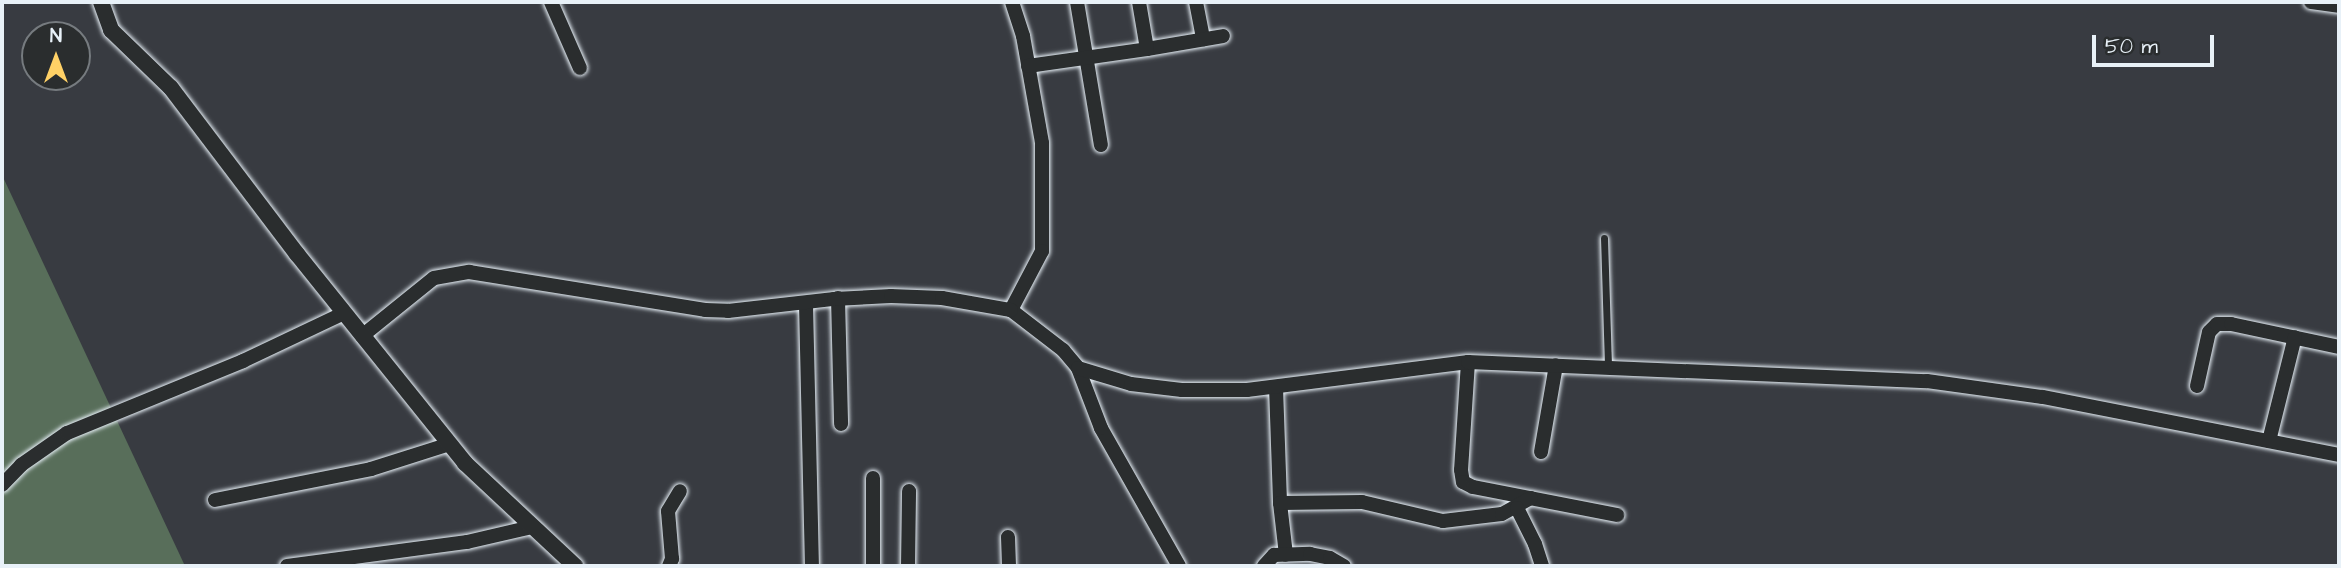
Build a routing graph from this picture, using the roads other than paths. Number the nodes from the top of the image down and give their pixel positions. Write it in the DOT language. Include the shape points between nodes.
graph roads {
  1 [pos="101,2"];
  2 [pos="551,2"];
  3 [pos="1012,2"];
  4 [pos="1077,2"];
  5 [pos="1139,2"];
  6 [pos="1196,2"];
  7 [pos="2311,2"];
  8 [pos="2339,5"];
  9 [pos="1223,36"];
  10 [pos="1203,39"];
  11 [pos="1147,49"];
  12 [pos="1087,58"];
  13 [pos="1028,66"];
  14 [pos="580,68"];
  15 [pos="1101,145"];
  16 [pos="1604,238"];
  17 [pos="838,298"];
  18 [pos="806,303"];
  19 [pos="1011,310"];
  20 [pos="344,313"];
  21 [pos="362,336"];
  22 [pos="2295,337"];
  23 [pos="2339,347"];
  24 [pos="1468,362"];
  25 [pos="1556,365"];
  26 [pos="1608,367"];
  27 [pos="1077,368"];
  28 [pos="2197,386"];
  29 [pos="1276,387"];
  30 [pos="841,424"];
  31 [pos="2269,441"];
  32 [pos="450,444"];
  33 [pos="1541,452"];
  34 [pos="2339,455"];
  35 [pos="873,478"];
  36 [pos="2,485"];
  37 [pos="680,491"];
  38 [pos="909,491"];
  39 [pos="1531,498"];
  40 [pos="215,500"];
  41 [pos="1280,503"];
  42 [pos="1517,508"];
  43 [pos="1618,515"];
  44 [pos="532,527"];
  45 [pos="1009,537"];
  46 [pos="1286,555"];
  47 [pos="372,560"];
  48 [pos="287,566"];
  49 [pos="575,566"];
  50 [pos="669,566"];
  51 [pos="812,566"];
  52 [pos="873,566"];
  53 [pos="908,566"];
  54 [pos="1009,566"];
  55 [pos="1179,566"];
  56 [pos="1264,566"];
  57 [pos="1344,566"];
  58 [pos="1542,566"];
  1 -- 20 [label="street" via="111,30 171,88"];
  2 -- 14 [label="street"];
  3 -- 13 [label="street"];
  4 -- 12 [label="street"];
  5 -- 11 [label="street"];
  6 -- 10 [label="street"];
  7 -- 8 [label="street"];
  9 -- 10 [label="street"];
  10 -- 11 [label="street"];
  11 -- 12 [label="street"];
  12 -- 13 [label="street"];
  12 -- 15 [label="street"];
  13 -- 19 [label="street" via="1042,143 1042,251"];
  16 -- 26 [label="lane"];
  17 -- 18 [label="street"];
  17 -- 19 [label="street" via="942,298"];
  17 -- 30 [label="street"];
  18 -- 21 [label="street" via="705,310 469,272 434,278"];
  18 -- 51 [label="street"];
  19 -- 27 [label="street" via="1063,350"];
  20 -- 21 [label="street"];
  20 -- 36 [label="street" via="243,361 67,433 21,465"];
  21 -- 32 [label="street"];
  22 -- 23 [label="street"];
  22 -- 28 [label="street" via="2217,324 2209,332"];
  22 -- 31 [label="street"];
  24 -- 25 [label="street"];
  24 -- 29 [label="street"];
  24 -- 39 [label="street" via="1463,482"];
  25 -- 26 [label="street"];
  25 -- 33 [label="street"];
  26 -- 31 [label="street" via="1927,381 2043,397"];
  27 -- 29 [label="street" via="1131,384 1182,390"];
  27 -- 55 [label="street" via="1101,428"];
  29 -- 41 [label="street"];
  31 -- 34 [label="street"];
  32 -- 40 [label="street" via="371,469"];
  32 -- 44 [label="street"];
  35 -- 52 [label="street"];
  37 -- 50 [label="street" via="668,511"];
  38 -- 53 [label="street"];
  39 -- 42 [label="street"];
  39 -- 43 [label="street"];
  41 -- 42 [label="street" via="1362,502 1443,521"];
  41 -- 46 [label="street"];
  42 -- 58 [label="street"];
  44 -- 47 [label="street"];
  44 -- 49 [label="street"];
  45 -- 54 [label="street"];
  46 -- 56 [label="street" via="1274,555"];
  46 -- 57 [label="street" via="1320,555"];
  47 -- 48 [label="street"];
}
